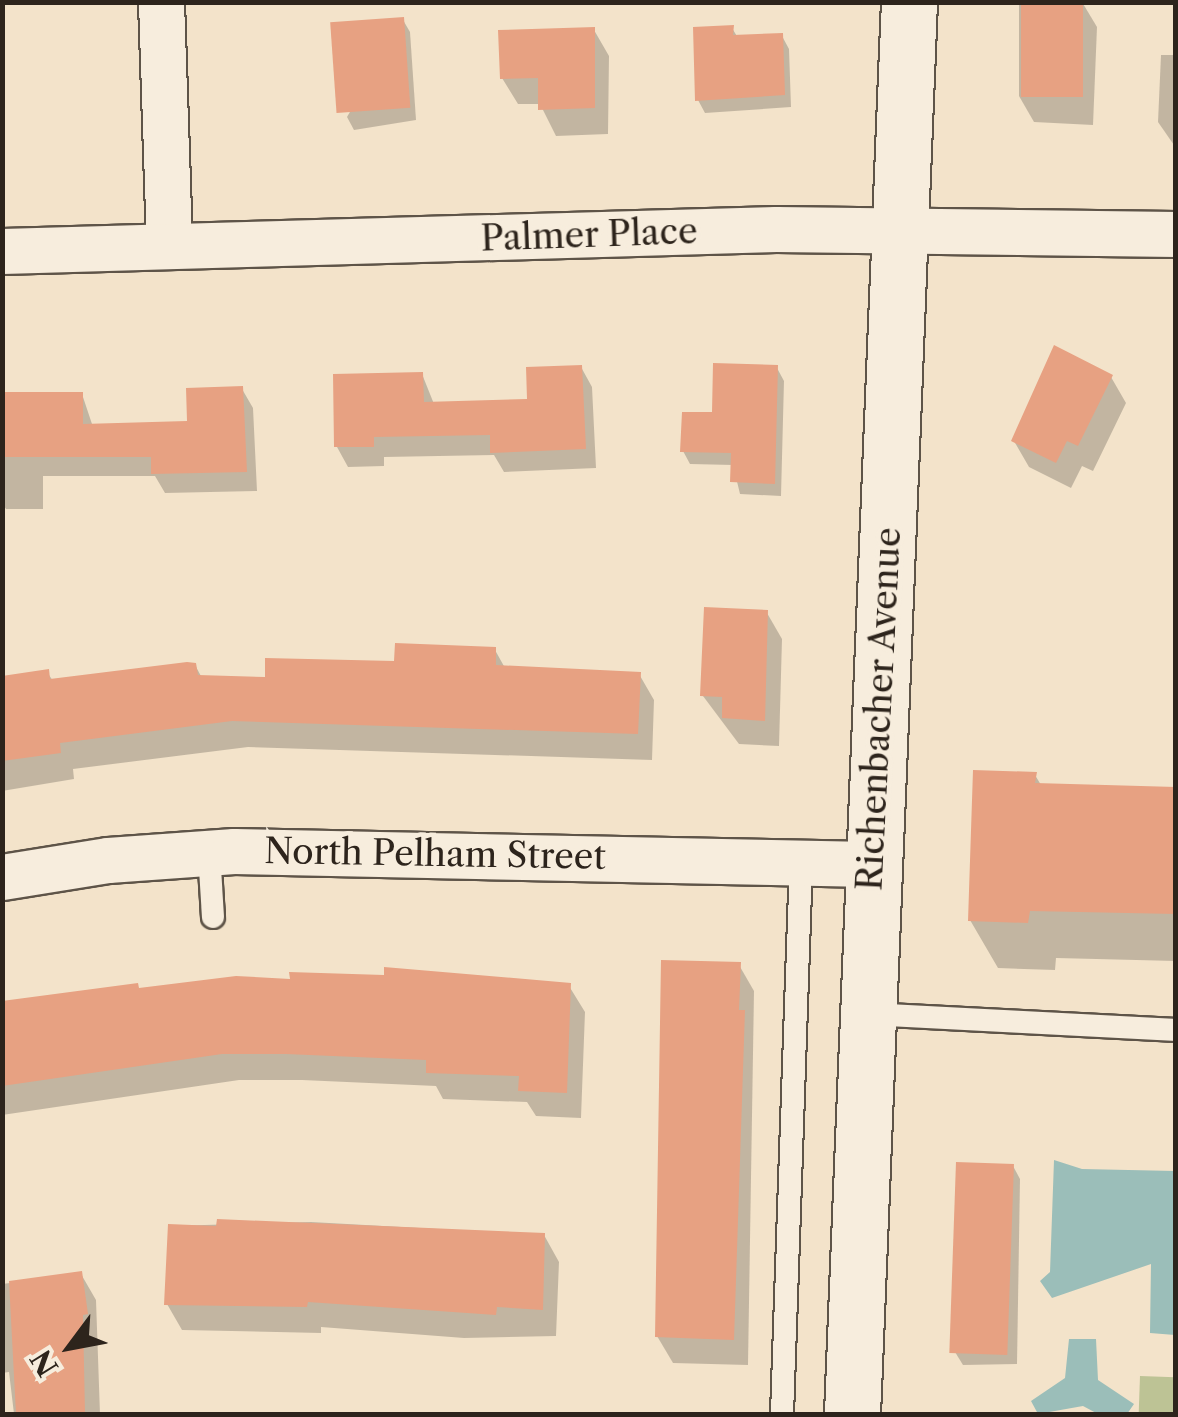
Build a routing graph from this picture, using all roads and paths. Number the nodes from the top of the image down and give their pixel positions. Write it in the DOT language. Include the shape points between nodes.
graph roads {
  1 [pos="161,2"];
  2 [pos="909,2"];
  3 [pos="898,229"];
  4 [pos="1176,234"];
  5 [pos="169,244"];
  6 [pos="2,251"];
  7 [pos="210,852"];
  8 [pos="801,862"];
  9 [pos="870,864"];
  10 [pos="2,877"];
  11 [pos="213,917"];
  12 [pos="870,1014"];
  13 [pos="1176,1030"];
  14 [pos="782,1414"];
  15 [pos="852,1414"];
  1 -- 5 [label="street"];
  2 -- 3 [label="street, Richenbacher Avenue"];
  3 -- 4 [label="street, Palmer Place"];
  3 -- 5 [label="street, Palmer Place"];
  3 -- 9 [label="street, Richenbacher Avenue"];
  5 -- 6 [label="street, Palmer Place"];
  7 -- 8 [label="street, North Pelham Street"];
  7 -- 10 [label="street, North Pelham Street"];
  7 -- 11 [label="lane"];
  8 -- 9 [label="street, North Pelham Street"];
  8 -- 14 [label="lane"];
  9 -- 12 [label="street, Richenbacher Avenue"];
  12 -- 13 [label="lane"];
  12 -- 15 [label="street, Richenbacher Avenue"];
}
